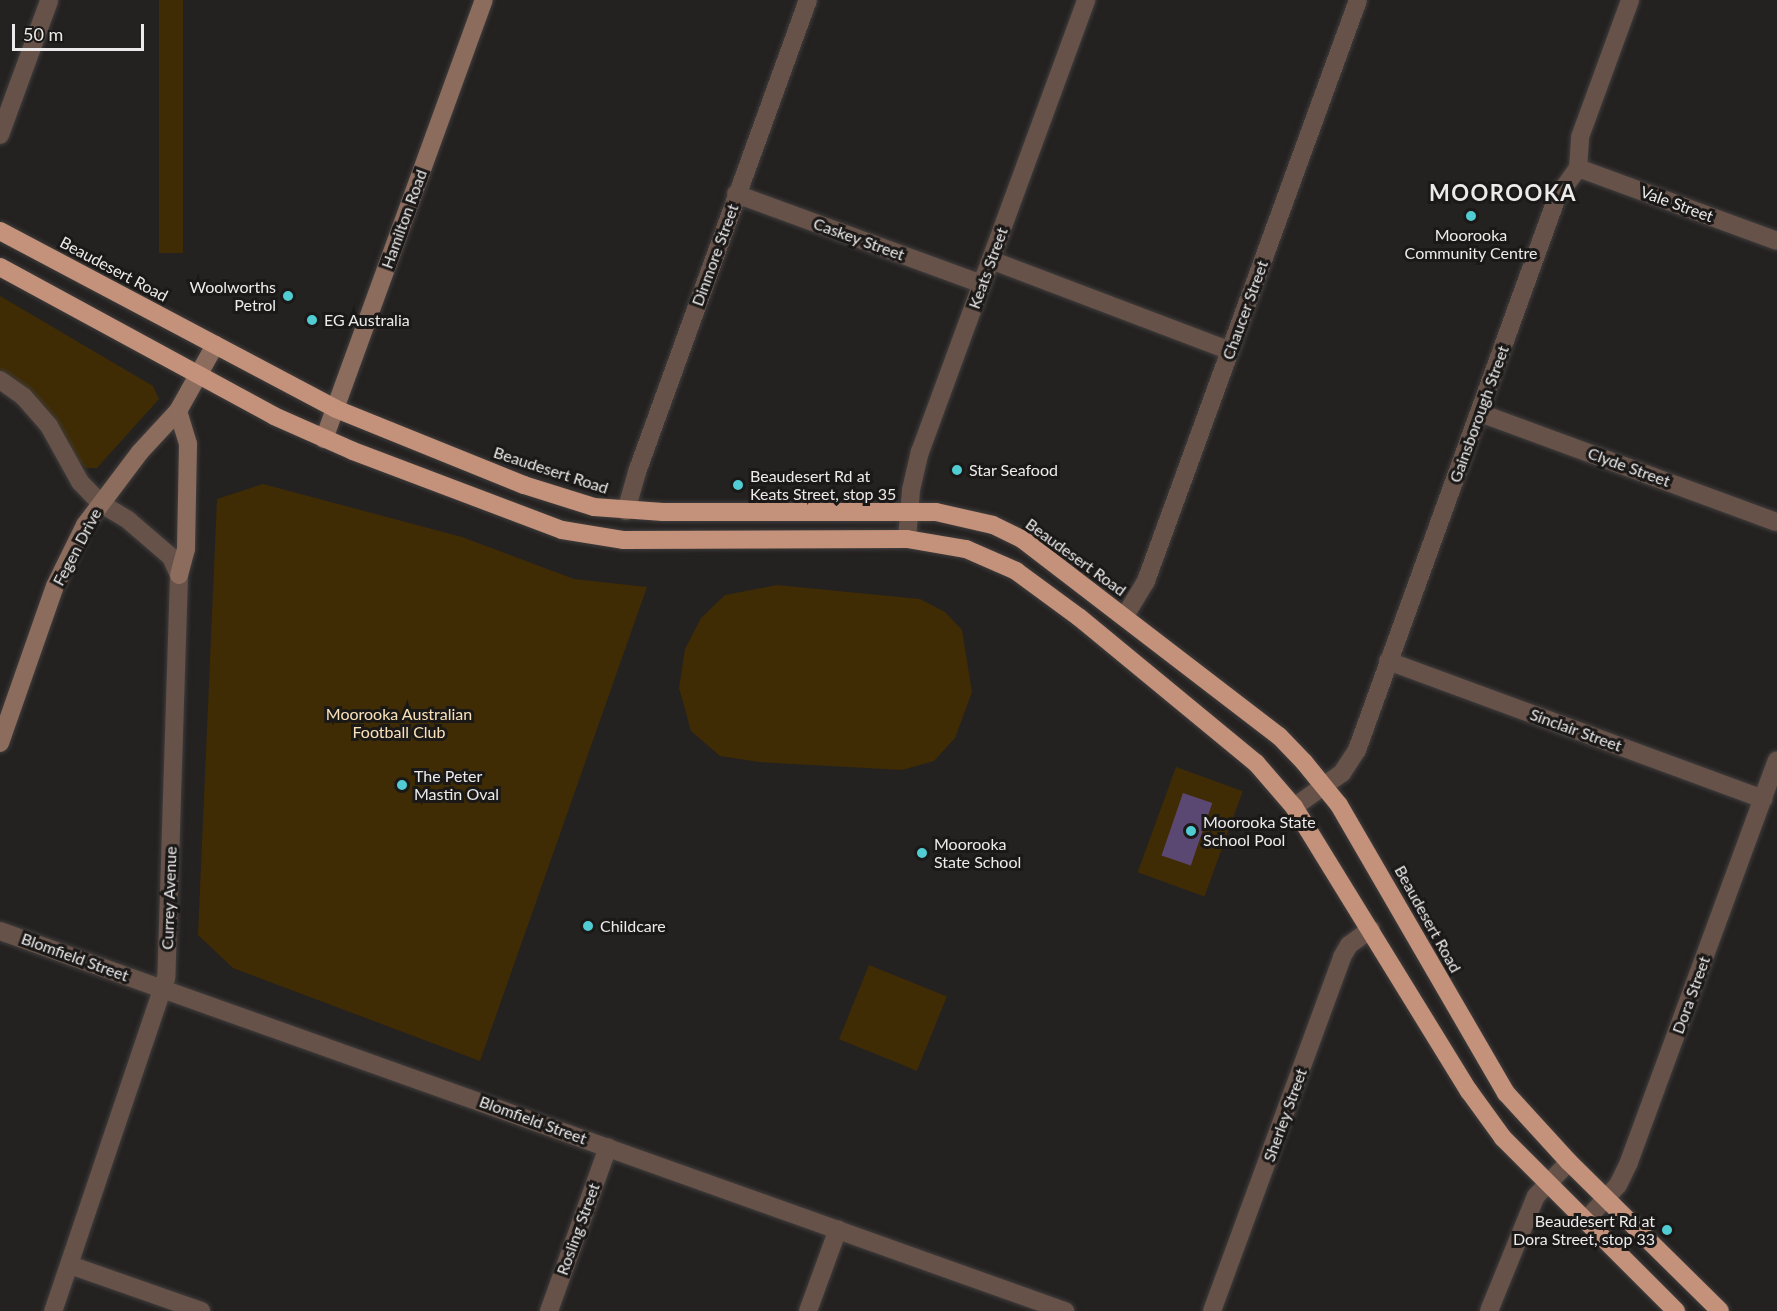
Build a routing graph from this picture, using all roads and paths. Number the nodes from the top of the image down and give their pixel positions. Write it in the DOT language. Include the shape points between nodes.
graph roads {
  1 [pos="484,0"];
  2 [pos="808,0"];
  3 [pos="1086,0"];
  4 [pos="1358,0"];
  5 [pos="1629,0"];
  6 [pos="49,1"];
  7 [pos="0,135"];
  8 [pos="1578,168"];
  9 [pos="736,194"];
  10 [pos="0,231"];
  11 [pos="1777,241"];
  12 [pos="991,260"];
  13 [pos="0,267"];
  14 [pos="982,284"];
  15 [pos="215,345"];
  16 [pos="1230,351"];
  17 [pos="199,375"];
  18 [pos="0,380"];
  19 [pos="336,409"];
  20 [pos="178,411"];
  21 [pos="1480,413"];
  22 [pos="324,439"];
  23 [pos="100,503"];
  24 [pos="909,510"];
  25 [pos="626,511"];
  26 [pos="1777,522"];
  27 [pos="907,539"];
  28 [pos="179,575"];
  29 [pos="1125,616"];
  30 [pos="1388,661"];
  31 [pos="0,743"];
  32 [pos="1777,760"];
  33 [pos="1326,786"];
  34 [pos="1763,799"];
  35 [pos="1294,807"];
  36 [pos="1371,929"];
  37 [pos="0,931"];
  38 [pos="164,989"];
  39 [pos="608,1148"];
  40 [pos="1569,1162"];
  41 [pos="1547,1183"];
  42 [pos="1607,1198"];
  43 [pos="1586,1220"];
  44 [pos="838,1229"];
  45 [pos="70,1264"];
  46 [pos="53,1311"];
  47 [pos="201,1311"];
  48 [pos="549,1311"];
  49 [pos="808,1311"];
  50 [pos="1065,1311"];
  51 [pos="1212,1311"];
  52 [pos="1490,1311"];
  53 [pos="1676,1311"];
  54 [pos="1720,1311"];
  1 -- 19 [label="street, Hamilton Road"];
  2 -- 9 [label="street, Dinmore Street"];
  3 -- 12 [label="street, Keats Street"];
  4 -- 16 [label="street, Chaucer Street"];
  5 -- 8 [label="street" via="1580,137"];
  6 -- 7 [label="street"];
  8 -- 11 [label="street, Vale Street"];
  8 -- 21 [label="street, Gainsborough Street" via="1557,196"];
  9 -- 14 [label="street, Caskey Street"];
  9 -- 25 [label="street, Dinmore Street"];
  10 -- 15 [label="highway, Beaudesert Road"];
  12 -- 14 [label="street, Keats Street"];
  12 -- 16 [label="street"];
  13 -- 17 [label="highway"];
  14 -- 24 [label="street, Keats Street" via="920,452"];
  15 -- 17 [label="street, Fegen Drive"];
  15 -- 19 [label="highway, Beaudesert Road"];
  16 -- 29 [label="street, Chaucer Street" via="1146,581"];
  17 -- 20 [label="street, Fegen Drive"];
  17 -- 22 [label="highway"];
  18 -- 23 [label="street" via="23,396 49,426 80,482"];
  19 -- 22 [label="street, Hamilton Road"];
  19 -- 25 [label="highway, Beaudesert Road" via="524,485 594,507"];
  20 -- 23 [label="street, Fegen Drive"];
  20 -- 28 [label="street" via="188,444 186,549"];
  21 -- 26 [label="street, Clyde Street"];
  21 -- 30 [label="street, Gainsborough Street"];
  22 -- 27 [label="highway" via="519,515 596,537 662,541"];
  23 -- 28 [label="street" via="153,540 171,557"];
  23 -- 31 [label="street, Fegen Drive" via="55,586"];
  24 -- 25 [label="highway, Beaudesert Road"];
  24 -- 27 [label="street, Keats Street"];
  24 -- 29 [label="highway, Beaudesert Road" via="966,517 1002,529 1022,539"];
  27 -- 35 [label="highway" via="948,545 992,558 1037,585 1216,727 1256,763"];
  28 -- 38 [label="street, Currey Avenue"];
  29 -- 33 [label="highway, Beaudesert Road" via="1279,736"];
  30 -- 33 [label="street, Gainsborough Street" via="1356,750 1342,773"];
  30 -- 34 [label="street, Sinclair Street"];
  32 -- 34 [label="street, Dora Street"];
  33 -- 35 [label="street, Gainsborough Street"];
  33 -- 40 [label="highway, Beaudesert Road" via="1506,1093"];
  34 -- 42 [label="street, Dora Street" via="1629,1162"];
  35 -- 36 [label="highway"];
  36 -- 41 [label="highway" via="1469,1090 1503,1138"];
  36 -- 51 [label="street, Sherley Street" via="1349,945 1342,957"];
  37 -- 38 [label="street, Blomfield Street"];
  38 -- 39 [label="street, Blomfield Street"];
  38 -- 45 [label="street, Currey Avenue"];
  39 -- 44 [label="street, Blomfield Street"];
  39 -- 48 [label="street, Rosling Street"];
  40 -- 41 [label="street"];
  40 -- 42 [label="highway, Beaudesert Road"];
  41 -- 43 [label="highway"];
  41 -- 52 [label="street" via="1527,1214"];
  42 -- 43 [label="street, Dora Street"];
  42 -- 54 [label="highway, Beaudesert Road"];
  43 -- 53 [label="highway"];
  44 -- 49 [label="street"];
  44 -- 50 [label="street, Blomfield Street"];
  45 -- 46 [label="street, Currey Avenue"];
  45 -- 47 [label="street"];
}
